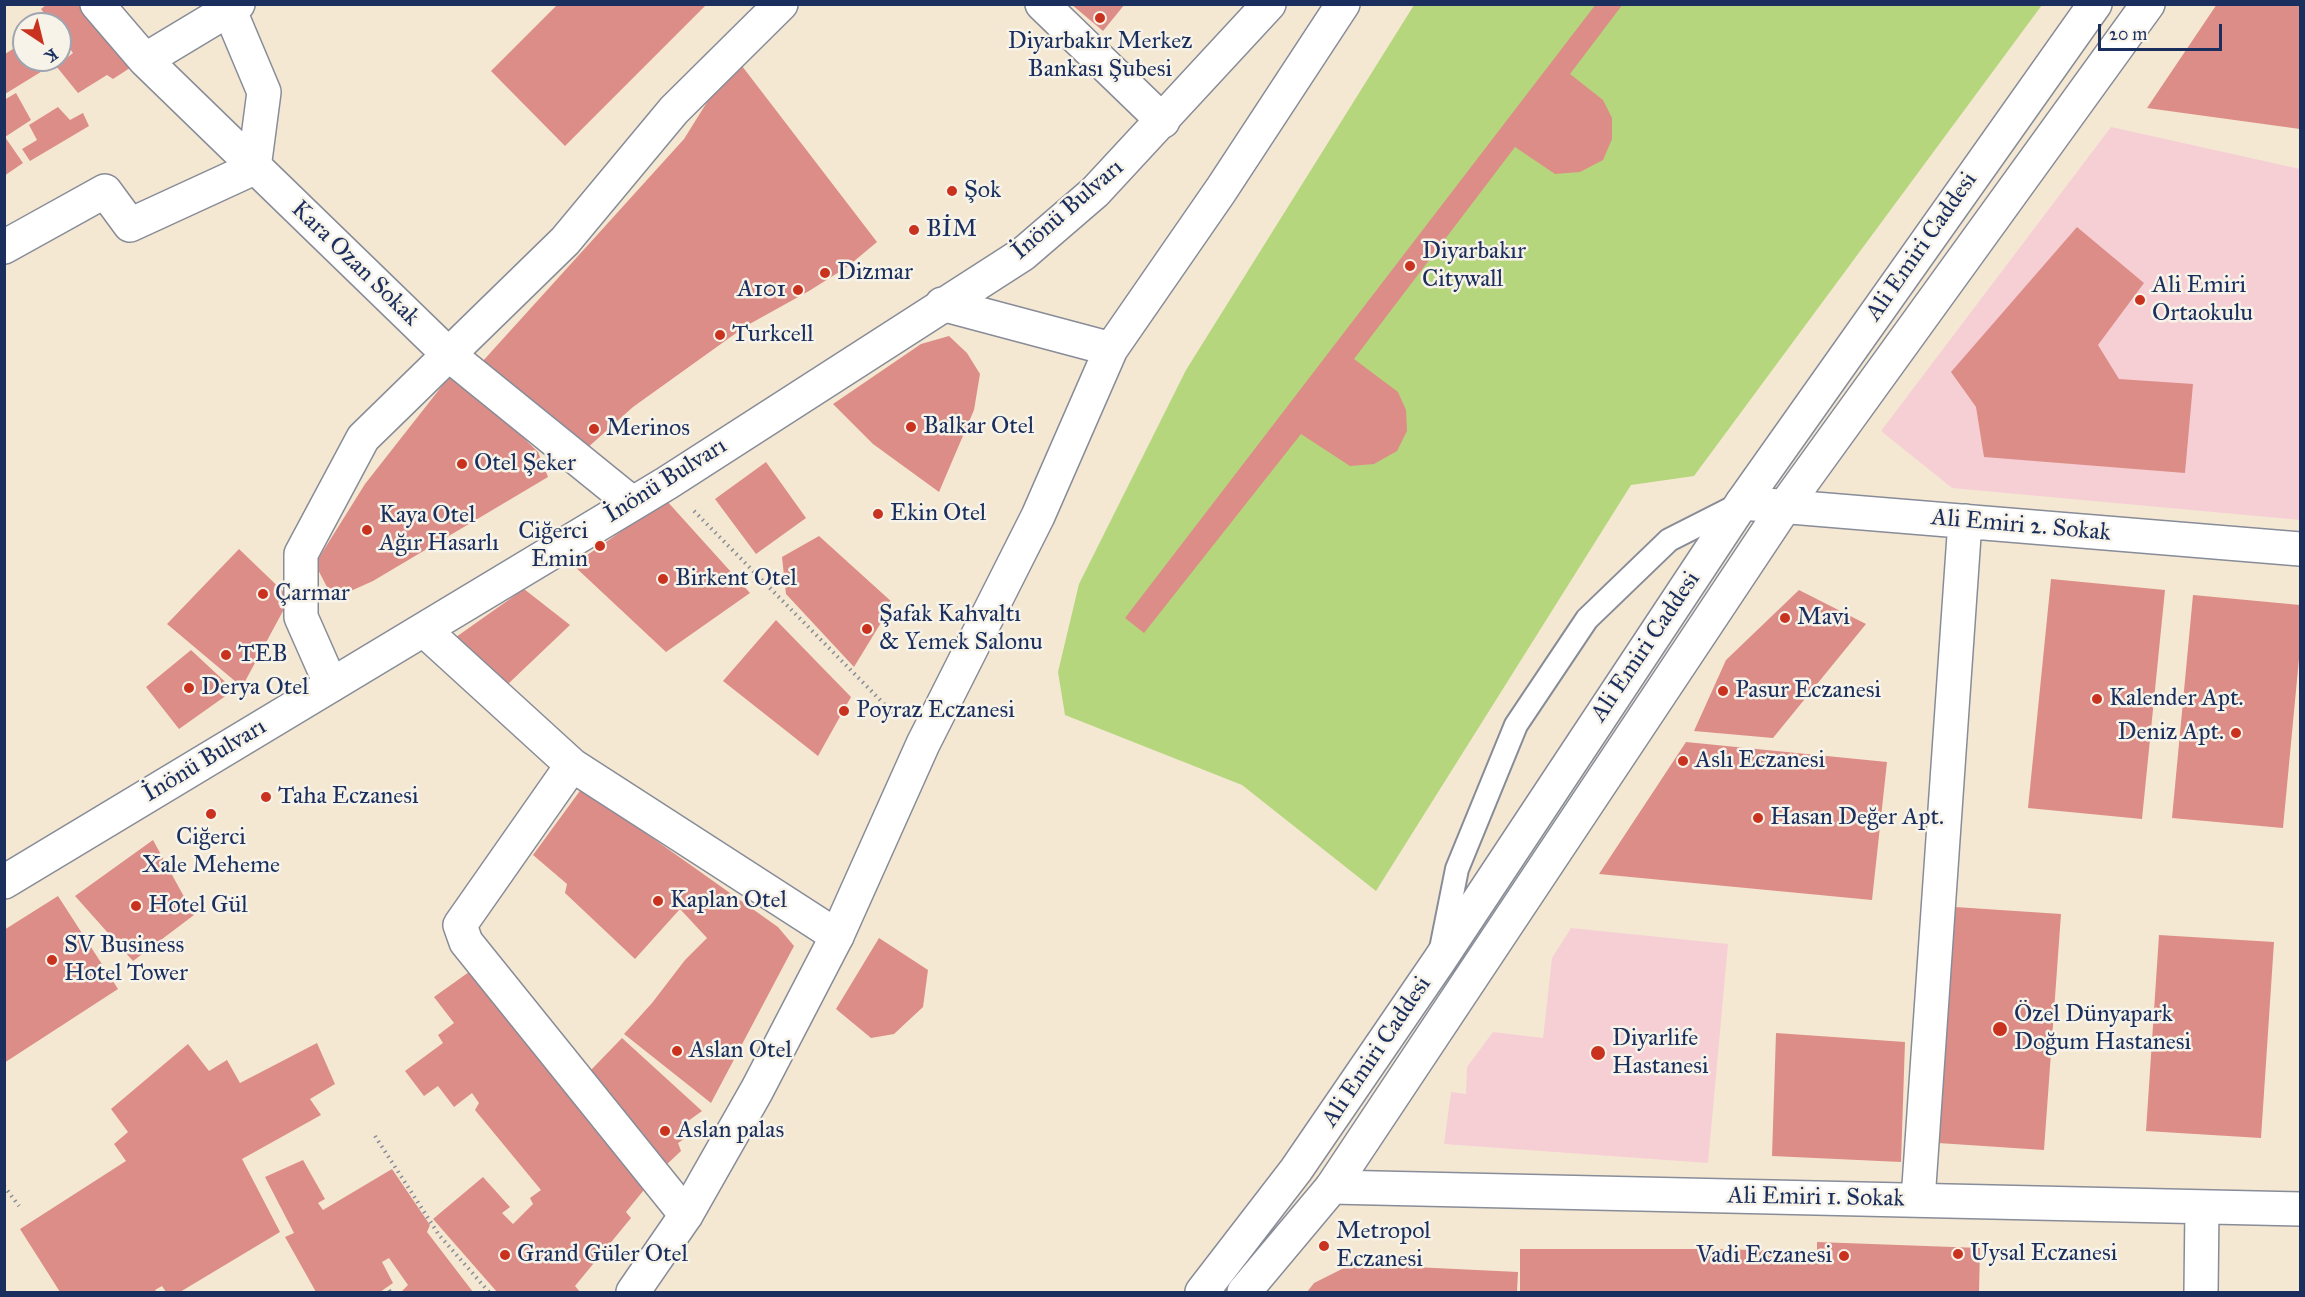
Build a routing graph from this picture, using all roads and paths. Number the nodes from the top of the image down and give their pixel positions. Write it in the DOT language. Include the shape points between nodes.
graph roads {
  1 [pos="97,4"];
  2 [pos="781,4"];
  3 [pos="1042,4"];
  4 [pos="1269,4"];
  5 [pos="1342,4"];
  6 [pos="2095,4"];
  7 [pos="2148,4"];
  8 [pos="231,6"];
  9 [pos="145,60"];
  10 [pos="1163,121"];
  11 [pos="254,168"];
  12 [pos="4,247"];
  13 [pos="942,304"];
  14 [pos="1111,349"];
  15 [pos="448,354"];
  16 [pos="667,483"];
  17 [pos="632,502"];
  18 [pos="1742,503"];
  19 [pos="1785,506"];
  20 [pos="1965,521"];
  21 [pos="2301,549"];
  22 [pos="424,630"];
  23 [pos="331,685"];
  24 [pos="923,744"];
  25 [pos="572,765"];
  26 [pos="4,882"];
  27 [pos="837,936"];
  28 [pos="1439,961"];
  29 [pos="375,1136"];
  30 [pos="4,1186"];
  31 [pos="1332,1186"];
  32 [pos="1917,1200"];
  33 [pos="19,1206"];
  34 [pos="2202,1207"];
  35 [pos="2301,1209"];
  36 [pos="686,1215"];
  37 [pos="489,1293"];
  38 [pos="633,1293"];
  39 [pos="1202,1293"];
  40 [pos="1244,1293"];
  41 [pos="2201,1293"];
  1 -- 9 [label="main road, Kara Ozan Sokak"];
  2 -- 15 [label="main road" via="674,110 565,241"];
  3 -- 10 [label="main road"];
  4 -- 10 [label="main road, İnönü Bulvarı"];
  5 -- 14 [label="main road"];
  6 -- 18 [label="main road, Ali Emiri Caddesi"];
  7 -- 19 [label="main road"];
  8 -- 9 [label="main road"];
  8 -- 11 [label="main road" via="264,92"];
  9 -- 11 [label="main road, Kara Ozan Sokak"];
  10 -- 13 [label="main road, İnönü Bulvarı" via="1095,192 1023,254"];
  11 -- 12 [label="main road" via="130,225 105,191"];
  11 -- 15 [label="main road, Kara Ozan Sokak"];
  13 -- 14 [label="main road"];
  13 -- 16 [label="main road, İnönü Bulvarı"];
  14 -- 24 [label="main road" via="1038,516"];
  15 -- 17 [label="main road, Kara Ozan Sokak"];
  15 -- 23 [label="main road" via="363,438 302,554 301,617"];
  16 -- 17 [label="main road, İnönü Bulvarı"];
  16 -- 24 [label="path"];
  17 -- 22 [label="main road, İnönü Bulvarı"];
  18 -- 19 [label="main road, Ali Emiri 2. Sokak"];
  18 -- 28 [label="main road, Ali Emiri Caddesi"];
  18 -- 28 [label="lane" via="1669,540 1587,619 1516,725 1457,869"];
  19 -- 20 [label="main road, Ali Emiri 2. Sokak"];
  19 -- 31 [label="main road"];
  20 -- 21 [label="main road, Ali Emiri 2. Sokak"];
  20 -- 32 [label="main road"];
  22 -- 23 [label="main road, İnönü Bulvarı"];
  22 -- 25 [label="main road"];
  23 -- 26 [label="main road, İnönü Bulvarı"];
  24 -- 27 [label="main road"];
  25 -- 27 [label="main road"];
  25 -- 36 [label="main road" via="460,925 466,942"];
  27 -- 36 [label="main road"];
  28 -- 39 [label="main road, Ali Emiri Caddesi" via="1296,1170"];
  29 -- 37 [label="path" via="439,1235"];
  30 -- 33 [label="path"];
  31 -- 32 [label="main road, Ali Emiri 1. Sokak"];
  31 -- 40 [label="main road"];
  32 -- 34 [label="main road, Ali Emiri 1. Sokak"];
  34 -- 35 [label="main road, Ali Emiri 1. Sokak"];
  34 -- 41 [label="main road"];
  36 -- 38 [label="main road"];
}
